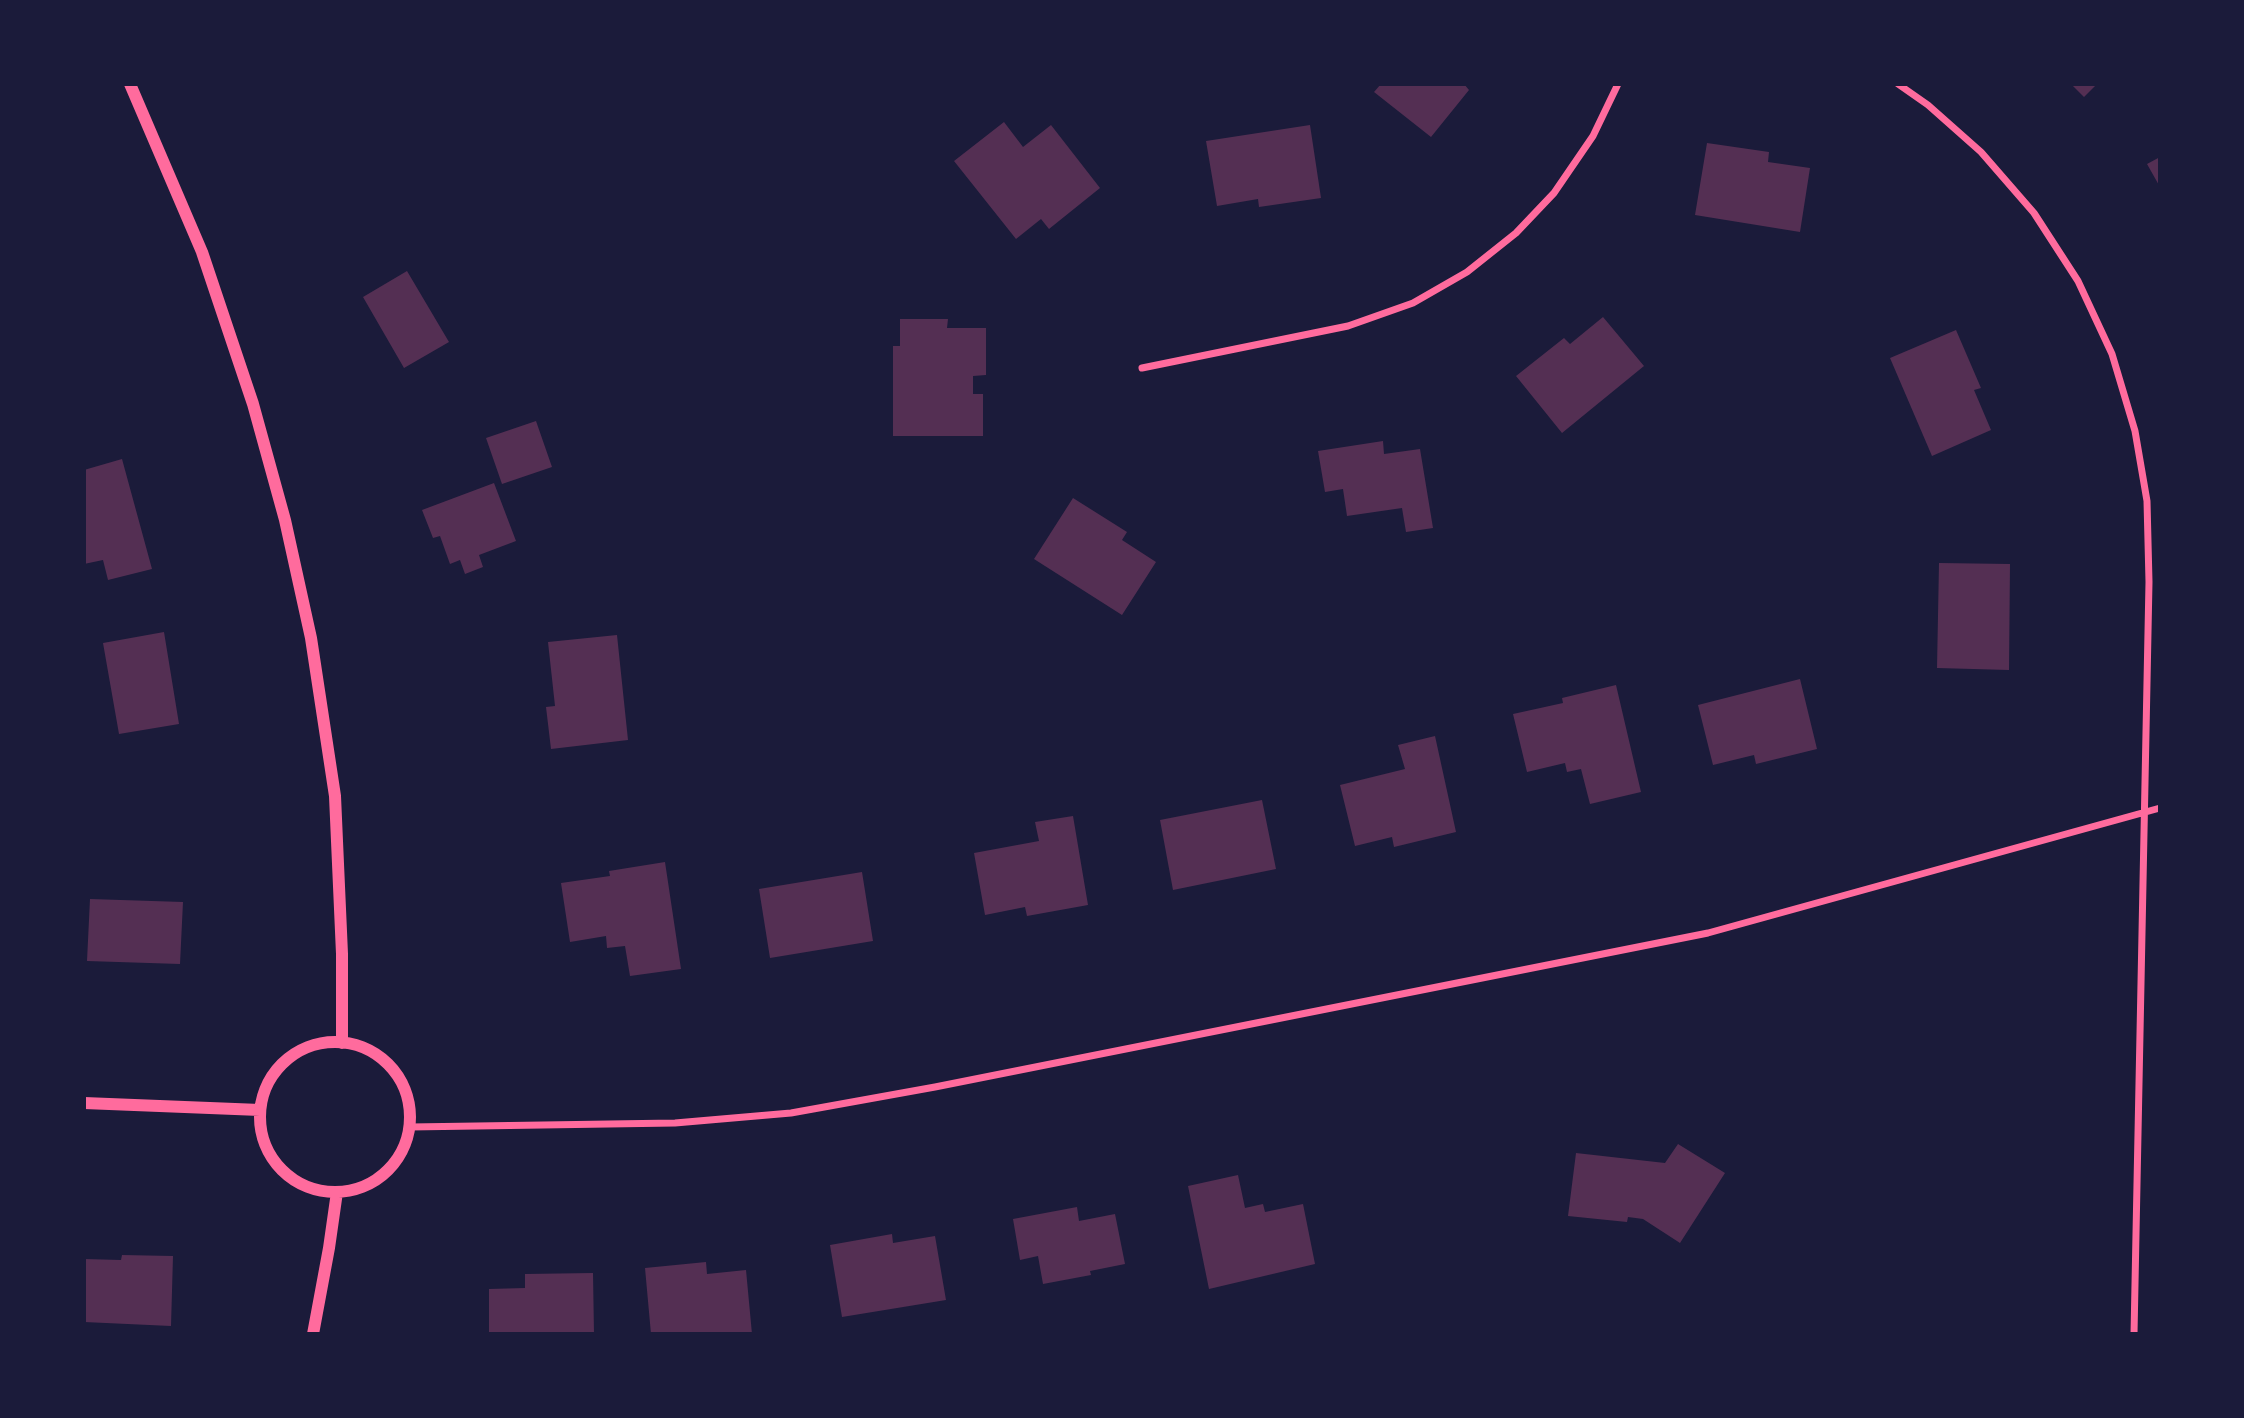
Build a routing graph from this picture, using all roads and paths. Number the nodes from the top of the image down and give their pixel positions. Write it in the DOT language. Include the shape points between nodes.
graph roads {
  1 [pos="130,84"];
  2 [pos="1618,84"];
  3 [pos="1898,84"];
  4 [pos="1142,368"];
  5 [pos="2160,808"];
  6 [pos="2146,812"];
  7 [pos="341,1043"];
  8 [pos="84,1103"];
  9 [pos="260,1110"];
  10 [pos="410,1127"];
  11 [pos="337,1192"];
  12 [pos="313,1334"];
  13 [pos="2134,1334"];
  1 -- 7 [label="street" via="202,252 253,404 288,533 311,638 335,796"];
  2 -- 4 [label="street" via="1592,136 1554,193 1516,233 1467,272 1413,303 1348,326"];
  3 -- 6 [label="street" via="1928,104 1981,152 2034,213 2078,281 2112,354 2135,431 2147,501"];
  5 -- 6 [label="street"];
  6 -- 10 [label="street" via="1708,933 791,1113 675,1123"];
  6 -- 13 [label="street"];
  7 -- 9 [label="street" via="318,1044 297,1053 279,1068 266,1088"];
  7 -- 10 [label="street" via="361,1047 394,1070 405,1087"];
  8 -- 9 [label="street"];
  9 -- 11 [label="street" via="261,1131 280,1169 316,1190"];
  10 -- 11 [label="street" via="393,1166 377,1180"];
  11 -- 12 [label="street"];
}
